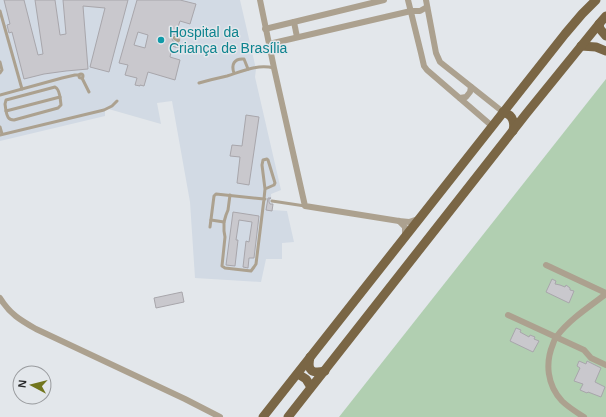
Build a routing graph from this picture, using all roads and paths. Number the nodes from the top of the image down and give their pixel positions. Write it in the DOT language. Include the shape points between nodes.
graph roads {
  1 [pos="260,0"];
  2 [pos="384,0"];
  3 [pos="408,0"];
  4 [pos="596,0"];
  5 [pos="427,3"];
  6 [pos="0,11"];
  7 [pos="411,11"];
  8 [pos="606,16"];
  9 [pos="294,22"];
  10 [pos="599,24"];
  11 [pos="265,29"];
  12 [pos="6,31"];
  13 [pos="0,33"];
  14 [pos="606,36"];
  15 [pos="297,37"];
  16 [pos="268,44"];
  17 [pos="581,46"];
  18 [pos="606,51"];
  19 [pos="0,62"];
  20 [pos="274,68"];
  21 [pos="248,69"];
  22 [pos="0,73"];
  23 [pos="234,73"];
  24 [pos="199,83"];
  25 [pos="471,87"];
  26 [pos="21,89"];
  27 [pos="89,92"];
  28 [pos="0,95"];
  29 [pos="22,96"];
  30 [pos="60,97"];
  31 [pos="460,98"];
  32 [pos="117,101"];
  33 [pos="512,102"];
  34 [pos="6,111"];
  35 [pos="504,112"];
  36 [pos="526,114"];
  37 [pos="492,126"];
  38 [pos="0,127"];
  39 [pos="513,131"];
  40 [pos="1,134"];
  41 [pos="265,189"];
  42 [pos="230,195"];
  43 [pos="265,199"];
  44 [pos="272,202"];
  45 [pos="305,206"];
  46 [pos="418,219"];
  47 [pos="211,220"];
  48 [pos="224,222"];
  49 [pos="400,222"];
  50 [pos="210,227"];
  51 [pos="405,237"];
  52 [pos="546,265"];
  53 [pos="606,294"];
  54 [pos="0,298"];
  55 [pos="508,315"];
  56 [pos="556,337"];
  57 [pos="310,358"];
  58 [pos="606,365"];
  59 [pos="325,371"];
  60 [pos="298,374"];
  61 [pos="311,387"];
  62 [pos="220,417"];
  63 [pos="263,417"];
  64 [pos="288,417"];
  65 [pos="584,417"];
  1 -- 11 [label="street"];
  2 -- 9 [label="street"];
  3 -- 7 [label="street"];
  4 -- 33 [label="main road" via="565,34"];
  5 -- 7 [label="street" via="420,11"];
  5 -- 25 [label="street" via="440,62"];
  6 -- 12 [label="lane"];
  7 -- 15 [label="street"];
  7 -- 31 [label="street" via="424,66"];
  8 -- 10 [label="main road"];
  9 -- 11 [label="street"];
  9 -- 15 [label="street"];
  10 -- 14 [label="main road"];
  10 -- 17 [label="main road"];
  11 -- 16 [label="street"];
  12 -- 13 [label="lane"];
  12 -- 26 [label="lane"];
  15 -- 16 [label="street"];
  16 -- 20 [label="street"];
  17 -- 18 [label="main road"];
  17 -- 36 [label="main road"];
  19 -- 22 [label="lane"];
  20 -- 21 [label="lane" via="263,66"];
  20 -- 45 [label="street"];
  21 -- 23 [label="lane"];
  21 -- 23 [label="lane" via="244,59 236,60 232,66"];
  23 -- 24 [label="lane"];
  25 -- 31 [label="street" via="466,97"];
  25 -- 35 [label="street"];
  26 -- 27 [label="lane" via="82,74"];
  26 -- 28 [label="lane"];
  26 -- 29 [label="lane"];
  29 -- 30 [label="lane" via="55,87"];
  29 -- 34 [label="lane" via="6,100"];
  30 -- 34 [label="lane"];
  30 -- 34 [label="lane" via="61,105 58,108 14,120 9,119"];
  31 -- 37 [label="street"];
  32 -- 40 [label="lane" via="104,110"];
  33 -- 35 [label="main road"];
  33 -- 36 [label="main road" via="512,109 515,112"];
  35 -- 37 [label="main road"];
  35 -- 39 [label="main road" via="514,121"];
  36 -- 39 [label="main road"];
  37 -- 46 [label="main road"];
  38 -- 40 [label="lane"];
  39 -- 59 [label="main road"];
  41 -- 41 [label="lane" via="275,183 267,159 262,162"];
  41 -- 43 [label="lane"];
  42 -- 43 [label="lane"];
  42 -- 47 [label="lane" via="215,194"];
  42 -- 48 [label="lane"];
  43 -- 48 [label="lane" via="256,264 251,271 222,266"];
  44 -- 45 [label="lane"];
  45 -- 49 [label="street"];
  46 -- 49 [label="street"];
  46 -- 51 [label="main road"];
  47 -- 48 [label="lane"];
  47 -- 50 [label="lane"];
  49 -- 51 [label="street" via="405,227"];
  51 -- 57 [label="main road"];
  52 -- 53 [label="street"];
  53 -- 56 [label="street" via="571,321"];
  54 -- 62 [label="street" via="10,313 31,326"];
  55 -- 56 [label="street"];
  56 -- 58 [label="street" via="584,350 591,358"];
  56 -- 65 [label="street" via="548,361 550,384 563,402"];
  57 -- 59 [label="main road" via="308,365 313,372"];
  57 -- 60 [label="main road"];
  59 -- 61 [label="main road"];
  60 -- 61 [label="main road" via="306,379"];
  60 -- 63 [label="main road"];
  61 -- 64 [label="main road"];
}
